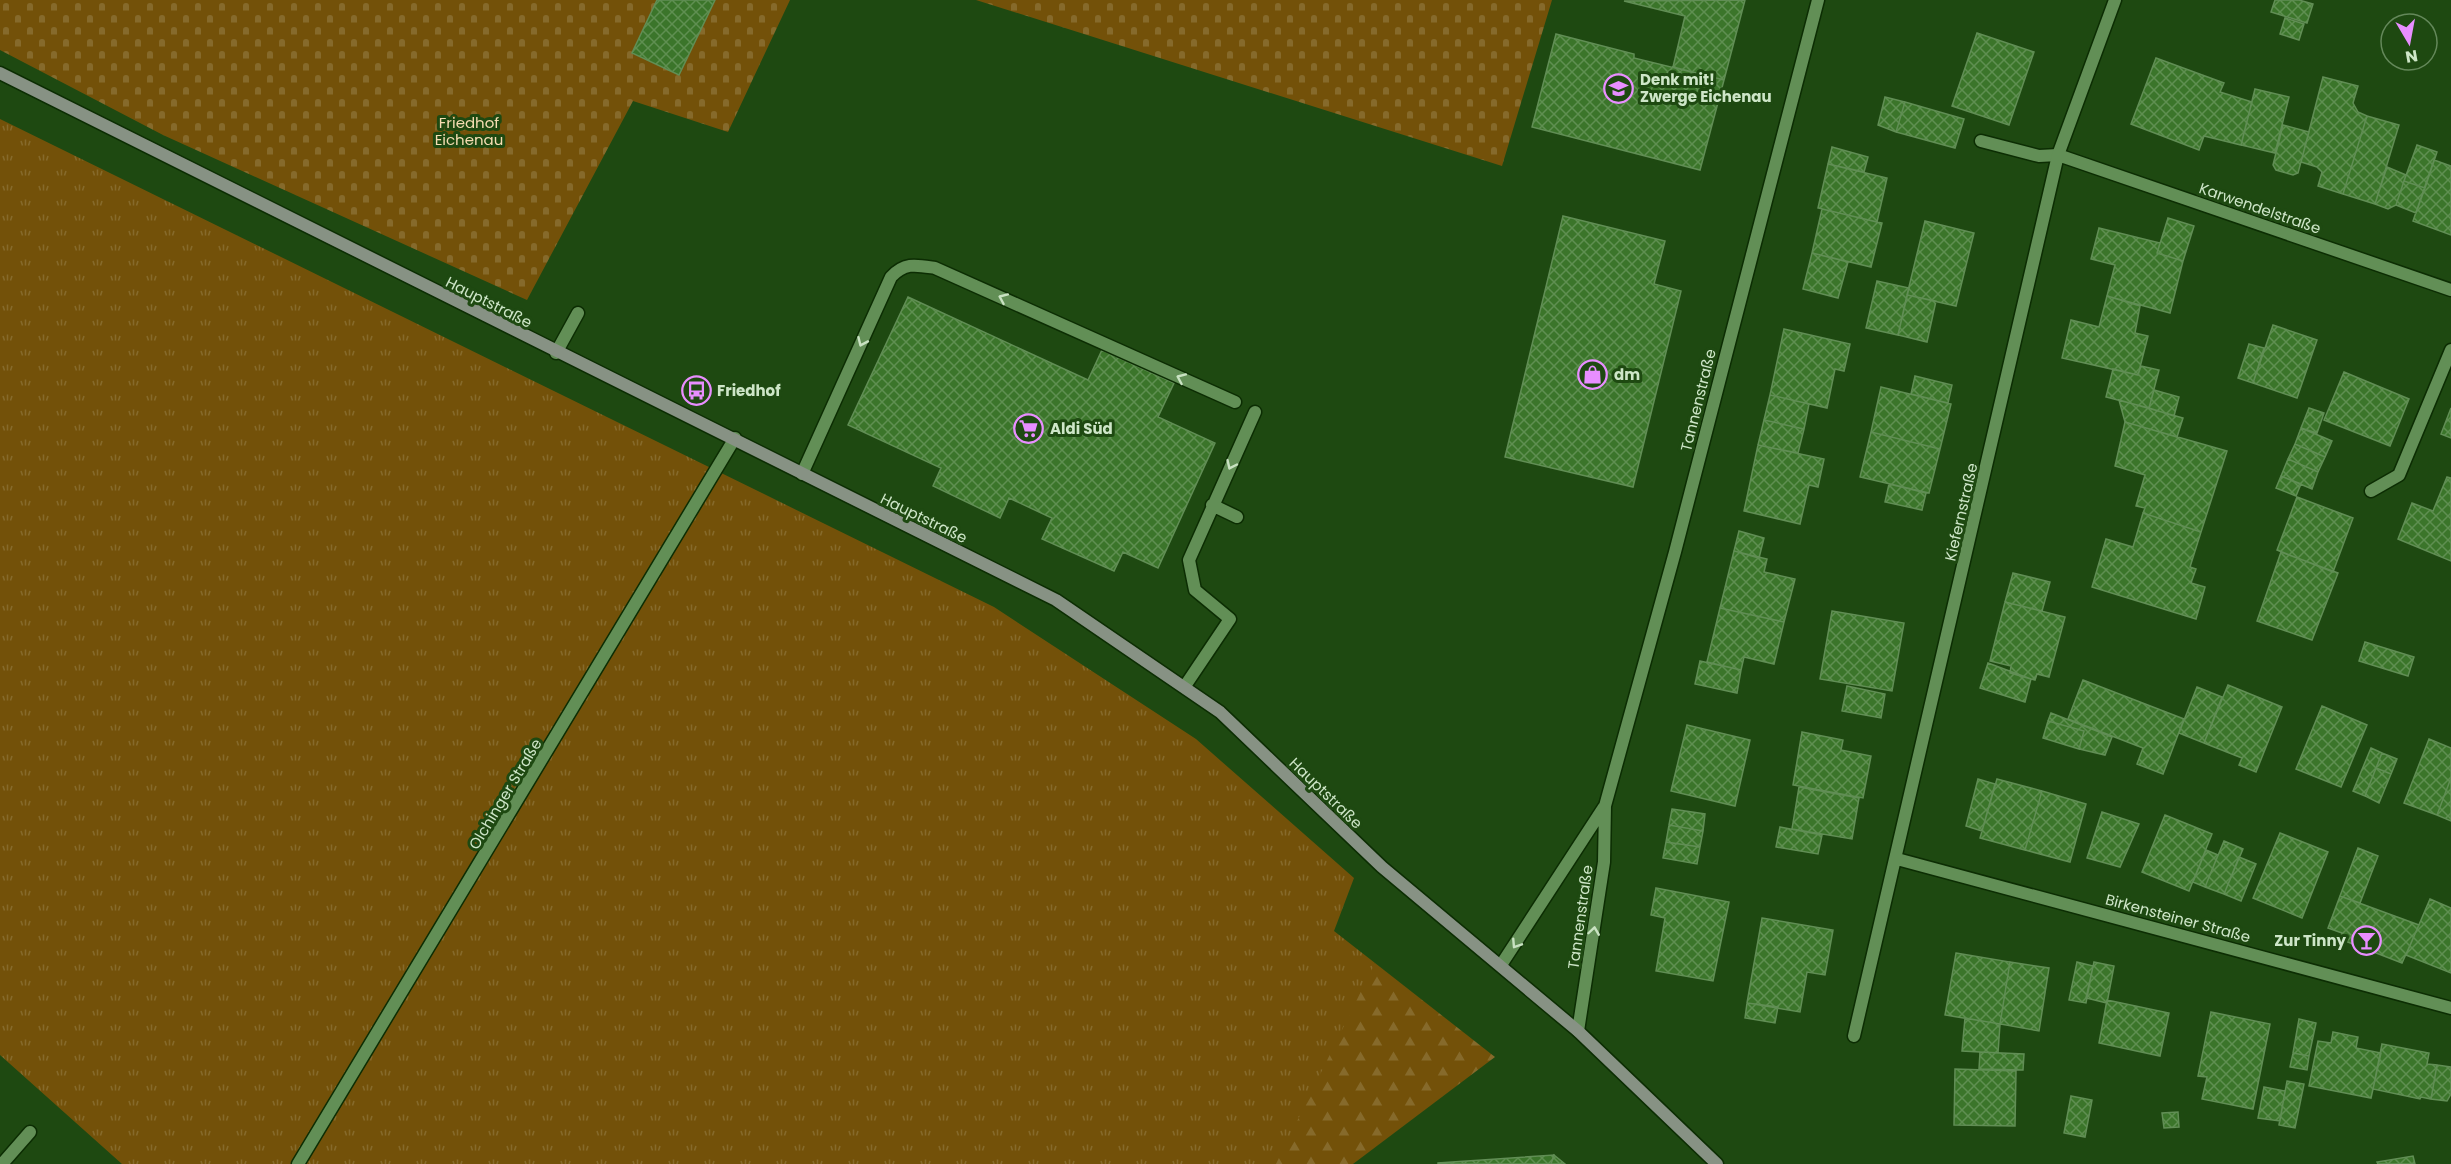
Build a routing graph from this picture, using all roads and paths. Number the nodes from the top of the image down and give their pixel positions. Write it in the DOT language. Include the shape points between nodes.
graph roads {
  1 [pos="1818,0"];
  2 [pos="2115,0"];
  3 [pos="0,73"];
  4 [pos="1982,141"];
  5 [pos="2058,155"];
  6 [pos="2451,290"];
  7 [pos="578,313"];
  8 [pos="2451,350"];
  9 [pos="556,353"];
  10 [pos="1234,402"];
  11 [pos="1255,412"];
  12 [pos="735,438"];
  13 [pos="802,474"];
  14 [pos="2371,492"];
  15 [pos="1212,505"];
  16 [pos="1237,517"];
  17 [pos="1185,686"];
  18 [pos="1605,806"];
  19 [pos="1897,859"];
  20 [pos="1502,965"];
  21 [pos="2451,1008"];
  22 [pos="1578,1031"];
  23 [pos="1854,1036"];
  24 [pos="30,1131"];
  25 [pos="2,1164"];
  26 [pos="298,1164"];
  27 [pos="1717,1164"];
  1 -- 18 [label="street, Tannenstraße"];
  2 -- 5 [label="street, Kiefernstraße"];
  3 -- 9 [label="main road, Hauptstraße"];
  4 -- 5 [label="street, Karwendelstraße" via="2039,156"];
  5 -- 6 [label="street, Karwendelstraße"];
  5 -- 19 [label="street, Kiefernstraße"];
  7 -- 9 [label="street"];
  8 -- 14 [label="street" via="2399,475"];
  9 -- 12 [label="main road, Hauptstraße"];
  10 -- 13 [label="street, one-way" via="935,268 912,264 900,267 891,277"];
  11 -- 15 [label="street, one-way"];
  12 -- 13 [label="main road, Hauptstraße"];
  12 -- 26 [label="street, Olchinger Straße"];
  13 -- 17 [label="main road, Hauptstraße" via="1056,600"];
  15 -- 16 [label="street"];
  15 -- 17 [label="street" via="1189,560 1195,590 1230,619"];
  17 -- 20 [label="main road, Hauptstraße" via="1220,712 1382,867"];
  18 -- 20 [label="street, Tannenstraße, one-way"];
  22 -- 18 [label="street, Tannenstraße, one-way" via="1604,862"];
  19 -- 21 [label="street, Birkensteiner Straße"];
  19 -- 23 [label="street, Kiefernstraße"];
  20 -- 22 [label="main road, Hauptstraße"];
  22 -- 27 [label="main road, Hauptstraße"];
  24 -- 25 [label="street"];
}
